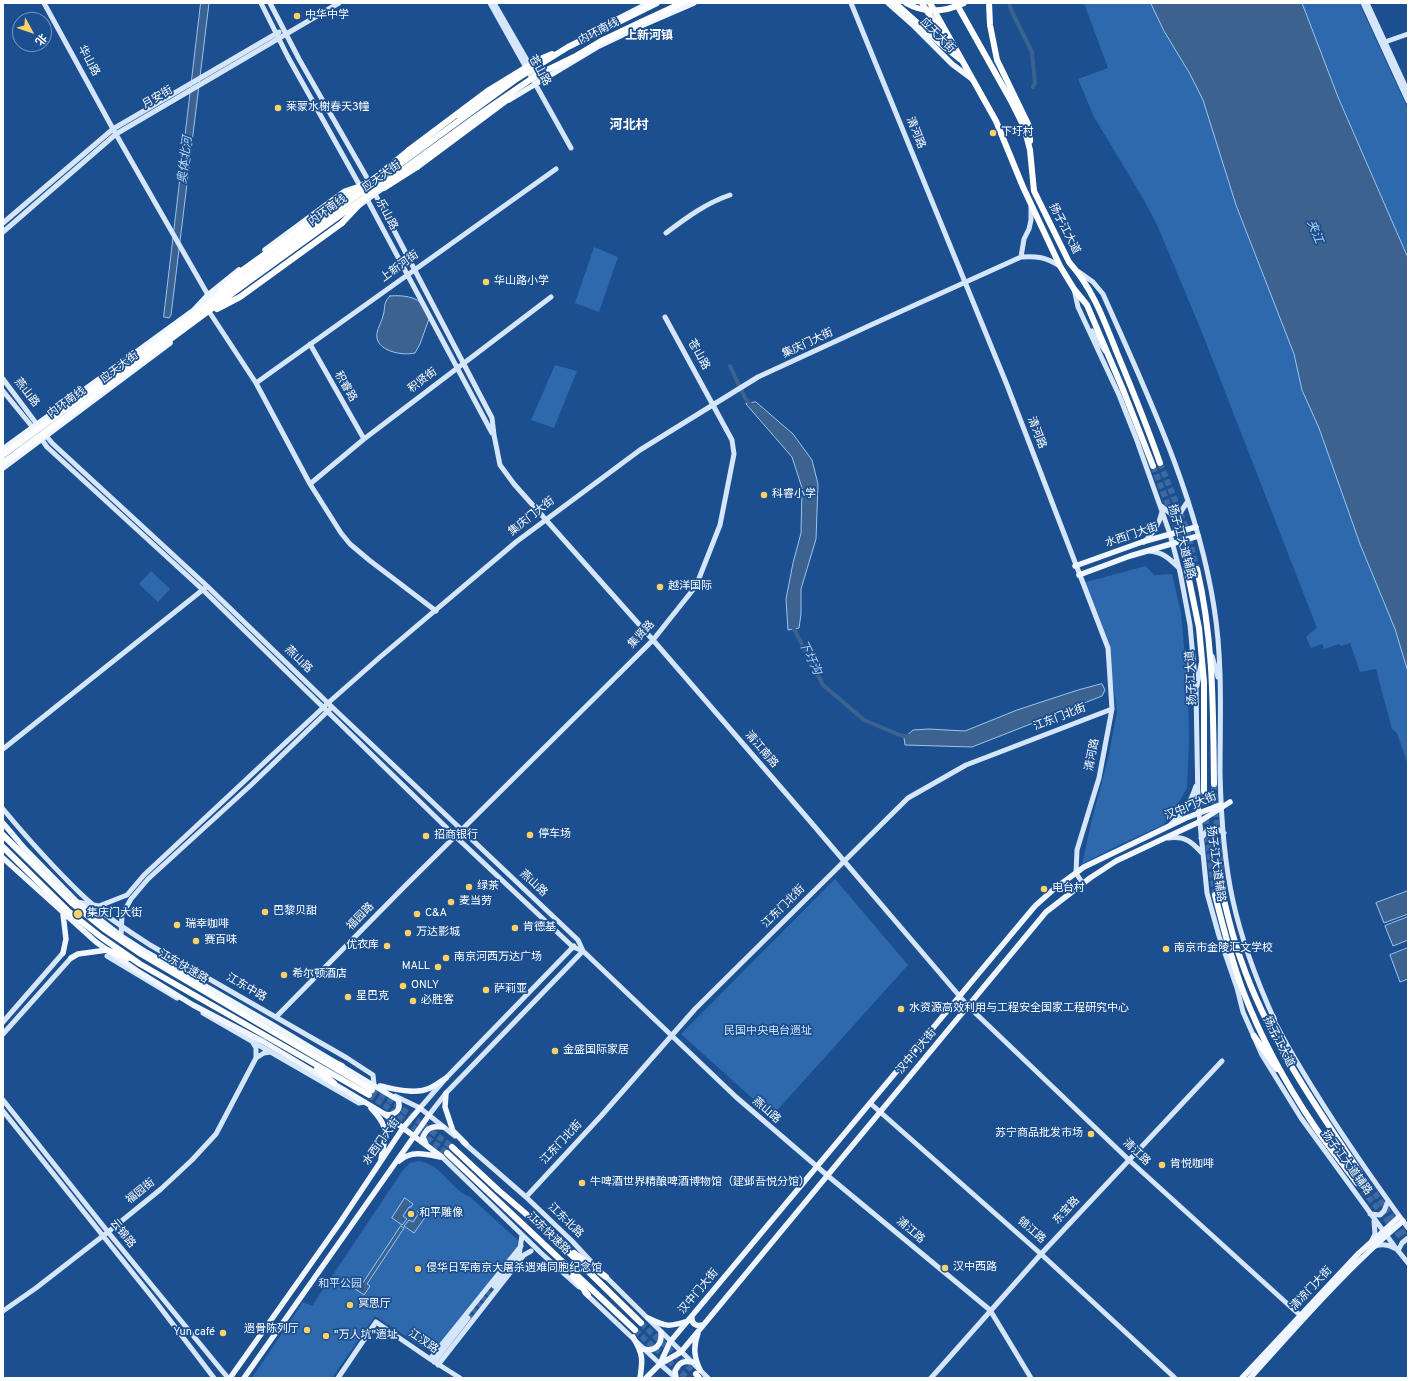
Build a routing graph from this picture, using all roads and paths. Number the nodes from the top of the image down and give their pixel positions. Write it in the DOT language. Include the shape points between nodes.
graph roads {
  1 [pos="44,3"];
  2 [pos="261,3"];
  3 [pos="270,3"];
  4 [pos="339,3"];
  5 [pos="490,3"];
  6 [pos="494,3"];
  7 [pos="649,3"];
  8 [pos="657,3"];
  9 [pos="682,3"];
  10 [pos="694,3"];
  11 [pos="851,3"];
  12 [pos="888,3"];
  13 [pos="895,3"];
  14 [pos="906,3"];
  15 [pos="922,3"];
  16 [pos="930,3"];
  17 [pos="956,3"];
  18 [pos="964,3"];
  19 [pos="990,3"];
  20 [pos="1363,3"];
  21 [pos="1367,3"];
  22 [pos="285,32"];
  23 [pos="277,33"];
  24 [pos="1408,34"];
  25 [pos="279,38"];
  26 [pos="1383,43"];
  27 [pos="568,47"];
  28 [pos="574,57"];
  29 [pos="964,62"];
  30 [pos="528,68"];
  31 [pos="974,80"];
  32 [pos="537,83"];
  33 [pos="1408,92"];
  34 [pos="1408,100"];
  35 [pos="114,132"];
  36 [pos="571,148"];
  37 [pos="1030,150"];
  38 [pos="556,169"];
  39 [pos="381,173"];
  40 [pos="369,180"];
  41 [pos="360,186"];
  42 [pos="384,188"];
  43 [pos="375,194"];
  44 [pos="730,195"];
  45 [pos="367,200"];
  46 [pos="360,204"];
  47 [pos="1031,204"];
  48 [pos="3,223"];
  49 [pos="3,232"];
  50 [pos="666,233"];
  51 [pos="1021,257"];
  52 [pos="1060,266"];
  53 [pos="414,269"];
  54 [pos="1077,271"];
  55 [pos="407,275"];
  56 [pos="965,284"];
  57 [pos="1074,289"];
  58 [pos="208,295"];
  59 [pos="551,297"];
  60 [pos="198,313"];
  61 [pos="210,313"];
  62 [pos="664,316"];
  63 [pos="1085,322"];
  64 [pos="310,344"];
  65 [pos="1110,358"];
  66 [pos="463,363"];
  67 [pos="456,368"];
  68 [pos="3,379"];
  69 [pos="256,383"];
  70 [pos="3,391"];
  71 [pos="713,404"];
  72 [pos="35,426"];
  73 [pos="494,436"];
  74 [pos="44,438"];
  75 [pos="364,440"];
  76 [pos="3,449"];
  77 [pos="3,455"];
  78 [pos="3,463"];
  79 [pos="1160,463"];
  80 [pos="1153,466"];
  81 [pos="3,468"];
  82 [pos="310,484"];
  83 [pos="1188,501"];
  84 [pos="1161,509"];
  85 [pos="545,519"];
  86 [pos="1196,527"];
  87 [pos="1170,534"];
  88 [pos="1198,536"];
  89 [pos="1144,542"];
  90 [pos="1172,543"];
  91 [pos="1146,551"];
  92 [pos="1186,565"];
  93 [pos="1075,566"];
  94 [pos="1179,568"];
  95 [pos="1197,569"];
  96 [pos="1079,574"];
  97 [pos="205,588"];
  98 [pos="436,611"];
  99 [pos="653,640"];
  100 [pos="1211,652"];
  101 [pos="1202,655"];
  102 [pos="1220,684"];
  103 [pos="1196,690"];
  104 [pos="328,707"];
  105 [pos="1112,709"];
  106 [pos="3,749"];
  107 [pos="1197,784"];
  108 [pos="1214,784"];
  109 [pos="1204,791"];
  110 [pos="1222,806"];
  111 [pos="3,809"];
  112 [pos="1198,813"];
  113 [pos="3,822"];
  114 [pos="1199,822"];
  115 [pos="1170,826"];
  116 [pos="461,830"];
  117 [pos="1224,833"];
  118 [pos="3,835"];
  119 [pos="455,836"];
  120 [pos="1165,838"];
  121 [pos="1201,838"];
  122 [pos="3,847"];
  123 [pos="1203,854"];
  124 [pos="488,855"];
  125 [pos="3,858"];
  126 [pos="482,861"];
  127 [pos="844,861"];
  128 [pos="1076,873"];
  129 [pos="1083,884"];
  130 [pos="1215,895"];
  131 [pos="1223,896"];
  132 [pos="129,897"];
  133 [pos="77,902"];
  134 [pos="94,904"];
  135 [pos="64,914"];
  136 [pos="122,926"];
  137 [pos="121,936"];
  138 [pos="578,940"];
  139 [pos="573,947"];
  140 [pos="583,952"];
  141 [pos="63,953"];
  142 [pos="107,953"];
  143 [pos="145,957"];
  144 [pos="71,958"];
  145 [pos="140,964"];
  146 [pos="959,996"];
  147 [pos="968,1006"];
  148 [pos="276,1017"];
  149 [pos="1273,1018"];
  150 [pos="3,1022"];
  151 [pos="3,1034"];
  152 [pos="672,1036"];
  153 [pos="1254,1036"];
  154 [pos="252,1041"];
  155 [pos="1279,1043"];
  156 [pos="271,1052"];
  157 [pos="311,1054"];
  158 [pos="256,1058"];
  159 [pos="307,1060"];
  160 [pos="1222,1061"];
  161 [pos="342,1066"];
  162 [pos="1284,1076"];
  163 [pos="446,1078"];
  164 [pos="334,1083"];
  165 [pos="371,1090"];
  166 [pos="446,1093"];
  167 [pos="392,1095"];
  168 [pos="3,1100"];
  169 [pos="365,1102"];
  170 [pos="870,1103"];
  171 [pos="420,1108"];
  172 [pos="3,1111"];
  173 [pos="880,1112"];
  174 [pos="383,1113"];
  175 [pos="429,1115"];
  176 [pos="443,1126"];
  177 [pos="403,1128"];
  178 [pos="414,1136"];
  179 [pos="466,1144"];
  180 [pos="428,1147"];
  181 [pos="452,1147"];
  182 [pos="444,1155"];
  183 [pos="1129,1160"];
  184 [pos="381,1162"];
  185 [pos="394,1165"];
  186 [pos="817,1167"];
  187 [pos="1359,1171"];
  188 [pos="828,1176"];
  189 [pos="1357,1183"];
  190 [pos="526,1197"];
  191 [pos="1388,1201"];
  192 [pos="1372,1216"];
  193 [pos="1401,1219"];
  194 [pos="1408,1228"];
  195 [pos="108,1232"];
  196 [pos="1384,1233"];
  197 [pos="522,1235"];
  198 [pos="103,1236"];
  199 [pos="554,1237"];
  200 [pos="1408,1238"];
  201 [pos="1373,1244"];
  202 [pos="521,1246"];
  203 [pos="1398,1250"];
  204 [pos="531,1251"];
  205 [pos="541,1253"];
  206 [pos="1041,1254"];
  207 [pos="519,1256"];
  208 [pos="560,1259"];
  209 [pos="1408,1263"];
  210 [pos="606,1277"];
  211 [pos="491,1286"];
  212 [pos="495,1292"];
  213 [pos="588,1295"];
  214 [pos="482,1296"];
  215 [pos="488,1302"];
  216 [pos="475,1304"];
  217 [pos="482,1309"];
  218 [pos="990,1310"];
  219 [pos="3,1311"];
  220 [pos="468,1316"];
  221 [pos="1302,1317"];
  222 [pos="475,1318"];
  223 [pos="648,1318"];
  224 [pos="690,1318"];
  225 [pos="641,1323"];
  226 [pos="703,1325"];
  227 [pos="635,1330"];
  228 [pos="699,1330"];
  229 [pos="661,1332"];
  230 [pos="632,1337"];
  231 [pos="670,1342"];
  232 [pos="644,1348"];
  233 [pos="681,1352"];
  234 [pos="434,1362"];
  235 [pos="692,1362"];
  236 [pos="660,1364"];
  237 [pos="698,1374"];
  238 [pos="214,1378"];
  239 [pos="229,1378"];
  240 [pos="244,1378"];
  241 [pos="338,1378"];
  242 [pos="460,1378"];
  243 [pos="640,1378"];
  244 [pos="646,1378"];
  245 [pos="676,1378"];
  246 [pos="708,1378"];
  247 [pos="931,1378"];
  248 [pos="1031,1378"];
  249 [pos="1175,1378"];
  250 [pos="1242,1378"];
  251 [pos="1250,1378"];
  1 -- 35 [label="street, 华山路"];
  2 -- 23 [label="street, 乐山路"];
  3 -- 22 [label="street, 乐山路"];
  4 -- 22 [label="street, 月安街"];
  5 -- 30 [label="street, 苍山路"];
  6 -- 30 [label="street, 苍山路"];
  7 -- 30 [label="main road, 应天大街"];
  8 -- 27 [label="highway, 内环南线, bridge"];
  9 -- 28 [label="highway, 内环南线, bridge" via="601,41"];
  10 -- 32 [label="main road, 应天大街" via="599,46"];
  11 -- 56 [label="street, 清河路"];
  12 -- 31 [label="main road, 应天大街" via="952,64"];
  13 -- 29 [label="highway"];
  14 -- 18 [label="highway, bridge" via="934,11 954,8"];
  15 -- 29 [label="highway, 扬子江大道" via="945,40"];
  16 -- 29 [label="highway, 扬子江大道"];
  17 -- 37 [label="highway, 扬子江大道" via="1014,107 1024,127"];
  19 -- 37 [label="highway" via="990,25 997,60 1030,128"];
  20 -- 26 [label="street"];
  21 -- 26 [label="street"];
  22 -- 23 [label="street"];
  22 -- 25 [label="street, 月安街"];
  22 -- 40 [label="street, 乐山路"];
  23 -- 25 [label="street, 乐山路"];
  23 -- 35 [label="street"];
  24 -- 26 [label="street"];
  25 -- 35 [label="street, 月安街"];
  25 -- 41 [label="street, 乐山路"];
  26 -- 33 [label="street"];
  26 -- 34 [label="street"];
  27 -- 39 [label="highway, bridge" via="538,60 489,90"];
  27 -- 60 [label="highway, 内环南线, bridge" via="515,80"];
  28 -- 42 [label="highway, bridge" via="521,90 417,167"];
  28 -- 60 [label="highway, 内环南线, bridge" via="537,75"];
  29 -- 31 [label="highway, 扬子江大道"];
  30 -- 32 [label="street, 苍山路"];
  30 -- 39 [label="main road, 应天大街"];
  31 -- 47 [label="highway, 扬子江大道" via="996,121"];
  32 -- 36 [label="street, 苍山路"];
  32 -- 42 [label="main road, 应天大街" via="482,117"];
  35 -- 48 [label="street"];
  35 -- 49 [label="street, 月安街"];
  35 -- 58 [label="street, 华山路"];
  37 -- 54 [label="highway, 扬子江大道" via="1034,191 1069,262"];
  38 -- 53 [label="street, 上新河街"];
  39 -- 40 [label="main road, 应天大街"];
  40 -- 41 [label="main road, 应天大街"];
  40 -- 43 [label="street, 乐山路"];
  41 -- 45 [label="street, 乐山路"];
  41 -- 58 [label="main road, 应天大街" via="345,191"];
  41 -- 60 [label="main road, 应天大街" via="349,198"];
  41 -- 60 [label="highway, bridge" via="240,272"];
  42 -- 43 [label="main road, 应天大街"];
  43 -- 45 [label="main road, 应天大街"];
  43 -- 53 [label="street, 乐山路"];
  44 -- 50 [label="street" via="692,213"];
  45 -- 46 [label="main road, 应天大街"];
  45 -- 55 [label="street, 乐山路"];
  46 -- 60 [label="highway, bridge" via="342,223 240,297"];
  46 -- 61 [label="main road, 应天大街"];
  47 -- 51 [label="street" via="1031,220"];
  47 -- 52 [label="highway, 扬子江大道"];
  51 -- 52 [label="street" via="1037,256 1049,259"];
  51 -- 56 [label="street, 集庆门大街"];
  52 -- 57 [label="highway, 扬子江大道"];
  53 -- 55 [label="street, 上新河街"];
  53 -- 66 [label="street, 乐山路"];
  54 -- 79 [label="highway, 扬子江大道" via="1096,301 1138,401"];
  54 -- 83 [label="street, 扬子江大道辅路" via="1093,282 1104,294 1162,430"];
  55 -- 64 [label="street, 上新河街"];
  55 -- 67 [label="street, 乐山路"];
  56 -- 71 [label="street, 集庆门大街" via="758,377"];
  56 -- 93 [label="street, 清河路" via="1007,384"];
  57 -- 63 [label="street, 扬子江大道辅路"];
  57 -- 65 [label="highway, 扬子江大道" via="1087,305"];
  58 -- 60 [label="main road, 应天大街"];
  59 -- 66 [label="street, 积贤街"];
  60 -- 72 [label="main road, 应天大街"];
  60 -- 77 [label="highway, 内环南线, bridge"];
  60 -- 78 [label="highway, 内环南线, bridge"];
  61 -- 69 [label="street"];
  61 -- 74 [label="main road, 应天大街"];
  62 -- 71 [label="street, 苍山路"];
  63 -- 65 [label="street"];
  63 -- 84 [label="street, 扬子江大道辅路" via="1119,395"];
  64 -- 69 [label="street, 上新河街"];
  64 -- 75 [label="street, 积睿路"];
  65 -- 80 [label="highway, 扬子江大道"];
  66 -- 67 [label="street, 积贤街"];
  66 -- 73 [label="street, 乐山路" via="492,418"];
  67 -- 73 [label="street, 乐山路"];
  67 -- 75 [label="street, 积贤街"];
  68 -- 72 [label="street, 燕山路"];
  69 -- 82 [label="street"];
  70 -- 72 [label="street, 燕山路"];
  71 -- 85 [label="street, 集庆门大街" via="640,450"];
  71 -- 99 [label="street, 集贤路" via="732,440 734,454 720,525 696,586"];
  72 -- 74 [label="street, 燕山路"];
  72 -- 76 [label="main road, 应天大街"];
  73 -- 85 [label="street, 乐山路" via="500,465"];
  74 -- 81 [label="main road, 应天大街"];
  74 -- 97 [label="street, 燕山路" via="47,447"];
  75 -- 82 [label="street, 积贤街"];
  82 -- 98 [label="street" via="350,544"];
  83 -- 84 [label="street" via="1180,513 1174,516"];
  83 -- 86 [label="street, 扬子江大道辅路"];
  84 -- 87 [label="street, 扬子江大道辅路"];
  84 -- 89 [label="street" via="1161,519 1155,531"];
  85 -- 98 [label="street, 集庆门大街"];
  85 -- 99 [label="street, 清江南路"];
  86 -- 87 [label="main road, 水西门大街"];
  86 -- 88 [label="street, 扬子江大道辅路"];
  87 -- 89 [label="main road, 水西门大街"];
  87 -- 90 [label="street, 扬子江大道辅路"];
  88 -- 90 [label="main road, 水西门大街"];
  88 -- 102 [label="street, 扬子江大道辅路" via="1214,608"];
  89 -- 93 [label="main road, 水西门大街"];
  90 -- 91 [label="main road, 水西门大街"];
  90 -- 94 [label="street, 扬子江大道辅路"];
  91 -- 94 [label="street" via="1158,552 1170,558"];
  91 -- 96 [label="main road, 水西门大街"];
  92 -- 101 [label="highway, 扬子江大道" via="1198,621"];
  93 -- 96 [label="street, 清河路"];
  94 -- 103 [label="street, 扬子江大道辅路" via="1190,625"];
  95 -- 100 [label="highway, 扬子江大道"];
  96 -- 105 [label="street, 清河路" via="1108,648"];
  97 -- 104 [label="street, 燕山路"];
  97 -- 106 [label="street"];
  98 -- 104 [label="street, 集庆门大街" via="378,658"];
  99 -- 116 [label="street, 集贤路"];
  99 -- 127 [label="street, 清江南路"];
  100 -- 102 [label="street"];
  100 -- 108 [label="highway, 扬子江大道"];
  101 -- 103 [label="street"];
  101 -- 109 [label="highway, 扬子江大道"];
  102 -- 110 [label="street, 扬子江大道辅路"];
  103 -- 107 [label="street, 扬子江大道辅路"];
  104 -- 116 [label="street, 燕山路"];
  104 -- 119 [label="street, 燕山路"];
  104 -- 132 [label="street, 集庆门大街" via="250,786"];
  105 -- 127 [label="street, 江东门北街" via="966,765 908,798"];
  105 -- 128 [label="street, 清河路" via="1099,778 1077,850"];
  107 -- 112 [label="street, 扬子江大道辅路"];
  107 -- 115 [label="street" via="1184,812"];
  110 -- 112 [label="main road, 汉中门大街"];
  110 -- 114 [label="main road, 汉中门大街"];
  110 -- 117 [label="street, 扬子江大道辅路"];
  111 -- 134 [label="street, 江东中路" via="82,895"];
  112 -- 114 [label="street, 扬子江大道辅路"];
  112 -- 115 [label="main road, 汉中门大街"];
  113 -- 133 [label="main road, 江东中路" via="25,849"];
  114 -- 120 [label="main road, 汉中门大街"];
  114 -- 121 [label="street, 扬子江大道辅路"];
  115 -- 128 [label="main road, 汉中门大街"];
  116 -- 119 [label="street, 福园路"];
  116 -- 124 [label="street, 燕山路"];
  117 -- 121 [label="street" via="1216,828 1209,829"];
  117 -- 149 [label="street, 扬子江大道辅路" via="1233,900 1244,943"];
  118 -- 143 [label="highway, 江东快速路" via="83,912"];
  119 -- 126 [label="street, 燕山路"];
  119 -- 148 [label="street, 福园路"];
  120 -- 123 [label="street" via="1178,837 1192,842"];
  120 -- 129 [label="main road, 汉中门大街" via="1116,861"];
  121 -- 123 [label="street, 扬子江大道辅路"];
  122 -- 145 [label="highway, 江东快速路" via="68,911"];
  123 -- 153 [label="street, 扬子江大道辅路" via="1207,893 1219,936 1243,1012"];
  124 -- 126 [label="street" via="483,856"];
  124 -- 138 [label="street, 燕山路"];
  125 -- 135 [label="main road"];
  126 -- 139 [label="street, 燕山路"];
  127 -- 146 [label="street, 清江南路"];
  127 -- 152 [label="street, 江东门北街" via="698,1006"];
  128 -- 129 [label="street"];
  128 -- 146 [label="main road, 汉中门大街" via="1035,906"];
  129 -- 147 [label="main road, 汉中门大街" via="1046,912"];
  130 -- 162 [label="highway, 扬子江大道" via="1242,990"];
  131 -- 155 [label="highway, 扬子江大道" via="1241,961"];
  132 -- 134 [label="street" via="99,906"];
  132 -- 136 [label="street, 集庆门大街" via="122,915"];
  133 -- 134 [label="street"];
  133 -- 137 [label="main road, 江东中路"];
  134 -- 136 [label="street, 江东中路"];
  135 -- 141 [label="main road" via="66,939"];
  135 -- 142 [label="main road"];
  136 -- 137 [label="street, 集庆门大街"];
  136 -- 148 [label="street, 江东中路" via="150,945"];
  137 -- 143 [label="highway"];
  137 -- 161 [label="main road, 江东中路"];
  138 -- 139 [label="street, 水西门大街"];
  138 -- 140 [label="street, 燕山路"];
  139 -- 140 [label="street, 燕山路"];
  139 -- 163 [label="street, 水西门大街"];
  140 -- 152 [label="street, 燕山路"];
  140 -- 166 [label="street, 水西门大街"];
  141 -- 150 [label="street"];
  142 -- 144 [label="main road" via="78,954"];
  142 -- 145 [label="highway"];
  142 -- 154 [label="street" via="133,973"];
  142 -- 164 [label="main road" via="193,1005"];
  143 -- 157 [label="highway, 江东快速路"];
  144 -- 151 [label="street"];
  145 -- 159 [label="highway, 江东快速路"];
  146 -- 147 [label="street, 清江路"];
  146 -- 170 [label="main road, 汉中门大街"];
  147 -- 173 [label="main road, 汉中门大街"];
  147 -- 183 [label="street, 清江路"];
  148 -- 165 [label="street, 江东中路" via="373,1075"];
  149 -- 155 [label="highway"];
  149 -- 191 [label="street, 扬子江大道辅路" via="1322,1103"];
  152 -- 186 [label="street, 燕山路" via="736,1098"];
  152 -- 190 [label="street, 江东门北街"];
  153 -- 162 [label="highway"];
  153 -- 192 [label="street, 扬子江大道辅路" via="1262,1055 1300,1118"];
  154 -- 156 [label="street"];
  154 -- 158 [label="street" via="256,1048"];
  155 -- 187 [label="highway, 扬子江大道" via="1299,1081"];
  156 -- 158 [label="street"];
  156 -- 169 [label="street" via="359,1103"];
  157 -- 161 [label="highway"];
  157 -- 165 [label="highway, 江东快速路"];
  158 -- 195 [label="street, 福园街" via="216,1134 161,1189"];
  159 -- 164 [label="highway"];
  159 -- 165 [label="highway, 江东快速路"];
  160 -- 183 [label="street, 东宝路"];
  161 -- 165 [label="main road, 江东中路"];
  162 -- 189 [label="highway, 扬子江大道" via="1316,1128"];
  163 -- 165 [label="main road" via="429,1088 417,1091 392,1088"];
  163 -- 171 [label="street, 水西门大街"];
  164 -- 169 [label="main road"];
  165 -- 167 [label="main road, 江东中路"];
  166 -- 175 [label="street, 水西门大街"];
  166 -- 179 [label="main road" via="445,1107 453,1131"];
  167 -- 171 [label="street, 江东北路"];
  167 -- 174 [label="main road" via="398,1100 399,1108 393,1114"];
  168 -- 195 [label="street, 云锦路"];
  169 -- 174 [label="main road"];
  169 -- 184 [label="main road" via="383,1123 385,1132"];
  170 -- 173 [label="street, 锦江路"];
  170 -- 186 [label="main road, 汉中门大街"];
  171 -- 175 [label="street, 江东北路"];
  171 -- 177 [label="main road, 水西门大街"];
  172 -- 198 [label="street, 云锦路"];
  173 -- 188 [label="main road, 汉中门大街"];
  173 -- 206 [label="street, 锦江路"];
  174 -- 177 [label="main road"];
  175 -- 176 [label="street, 江东北路"];
  175 -- 178 [label="main road, 水西门大街"];
  176 -- 179 [label="street, 江东北路"];
  176 -- 180 [label="main road" via="427,1130 423,1138"];
  177 -- 178 [label="main road"];
  177 -- 184 [label="main road, 水西门大街"];
  178 -- 180 [label="main road"];
  178 -- 185 [label="main road, 水西门大街"];
  179 -- 190 [label="street, 江东北路"];
  180 -- 182 [label="main road"];
  181 -- 199 [label="highway, 江东快速路"];
  182 -- 185 [label="main road" via="415,1153"];
  182 -- 197 [label="street"];
  182 -- 208 [label="highway, 江东快速路"];
  183 -- 206 [label="street, 东宝路"];
  183 -- 221 [label="street, 清江路"];
  184 -- 239 [label="main road, 水西门大街"];
  185 -- 240 [label="main road, 水西门大街"];
  186 -- 188 [label="street, 浦江路"];
  186 -- 224 [label="main road, 汉中门大街"];
  188 -- 218 [label="street, 浦江路"];
  188 -- 226 [label="main road, 汉中门大街"];
  190 -- 210 [label="street, 江东北路"];
  191 -- 192 [label="street" via="1380,1215"];
  191 -- 193 [label="street, 扬子江大道辅路"];
  192 -- 196 [label="street, 扬子江大道辅路"];
  192 -- 201 [label="street" via="1376,1227"];
  193 -- 194 [label="street, 扬子江大道辅路"];
  193 -- 196 [label="main road, 清凉门大街"];
  195 -- 198 [label="street, 福园街"];
  195 -- 239 [label="street, 云锦路"];
  196 -- 201 [label="main road, 清凉门大街"];
  196 -- 203 [label="street, 扬子江大道辅路"];
  197 -- 202 [label="street"];
  197 -- 205 [label="street"];
  198 -- 219 [label="street, 福园街"];
  198 -- 238 [label="street, 云锦路"];
  199 -- 210 [label="highway"];
  199 -- 225 [label="highway, 江东快速路"];
  200 -- 203 [label="street"];
  201 -- 203 [label="street" via="1382,1244"];
  201 -- 221 [label="main road, 清凉门大街"];
  202 -- 207 [label="street"];
  202 -- 211 [label="street"];
  203 -- 209 [label="street, 扬子江大道辅路"];
  204 -- 205 [label="street"];
  204 -- 207 [label="street"];
  204 -- 212 [label="street" via="524,1255"];
  205 -- 213 [label="street"];
  206 -- 218 [label="street, 东宝路"];
  206 -- 249 [label="street, 锦江路"];
  207 -- 211 [label="street"];
  208 -- 213 [label="highway"];
  208 -- 227 [label="highway, 江东快速路"];
  210 -- 223 [label="street, 江东北路"];
  211 -- 212 [label="street" via="488,1289"];
  211 -- 214 [label="street"];
  212 -- 215 [label="street"];
  213 -- 230 [label="street"];
  214 -- 215 [label="street" via="488,1296"];
  214 -- 216 [label="street"];
  215 -- 217 [label="street"];
  216 -- 217 [label="street" via="476,1309"];
  216 -- 220 [label="street"];
  217 -- 222 [label="street"];
  218 -- 247 [label="street, 东宝路"];
  218 -- 248 [label="street, 浦江路"];
  220 -- 222 [label="street" via="471,1312"];
  220 -- 234 [label="street"];
  221 -- 250 [label="main road, 清凉门大街"];
  221 -- 251 [label="main road, 清凉门大街"];
  222 -- 234 [label="street"];
  223 -- 224 [label="main road" via="660,1325 668,1326"];
  223 -- 229 [label="street, 江东北路"];
  224 -- 226 [label="main road" via="696,1326"];
  224 -- 231 [label="main road, 汉中门大街"];
  226 -- 228 [label="main road, 汉中门大街"];
  228 -- 233 [label="main road, 汉中门大街"];
  228 -- 237 [label="main road" via="694,1350"];
  229 -- 231 [label="street, 江东北路"];
  229 -- 232 [label="main road" via="661,1341 657,1348"];
  230 -- 232 [label="street"];
  230 -- 243 [label="main road" via="640,1348 642,1358"];
  231 -- 233 [label="street, 江东北路"];
  231 -- 236 [label="main road, 汉中门大街"];
  232 -- 236 [label="street"];
  233 -- 235 [label="street, 江东北路"];
  233 -- 236 [label="main road, 汉中门大街"];
  234 -- 241 [label="street, 江汊路" via="376,1322"];
  234 -- 242 [label="street, 江汊路"];
  235 -- 237 [label="street, 江东北路"];
  235 -- 245 [label="main road" via="681,1362 675,1370"];
  236 -- 244 [label="main road, 汉中门大街"];
  236 -- 245 [label="street"];
  237 -- 246 [label="street, 江东北路"];
}
